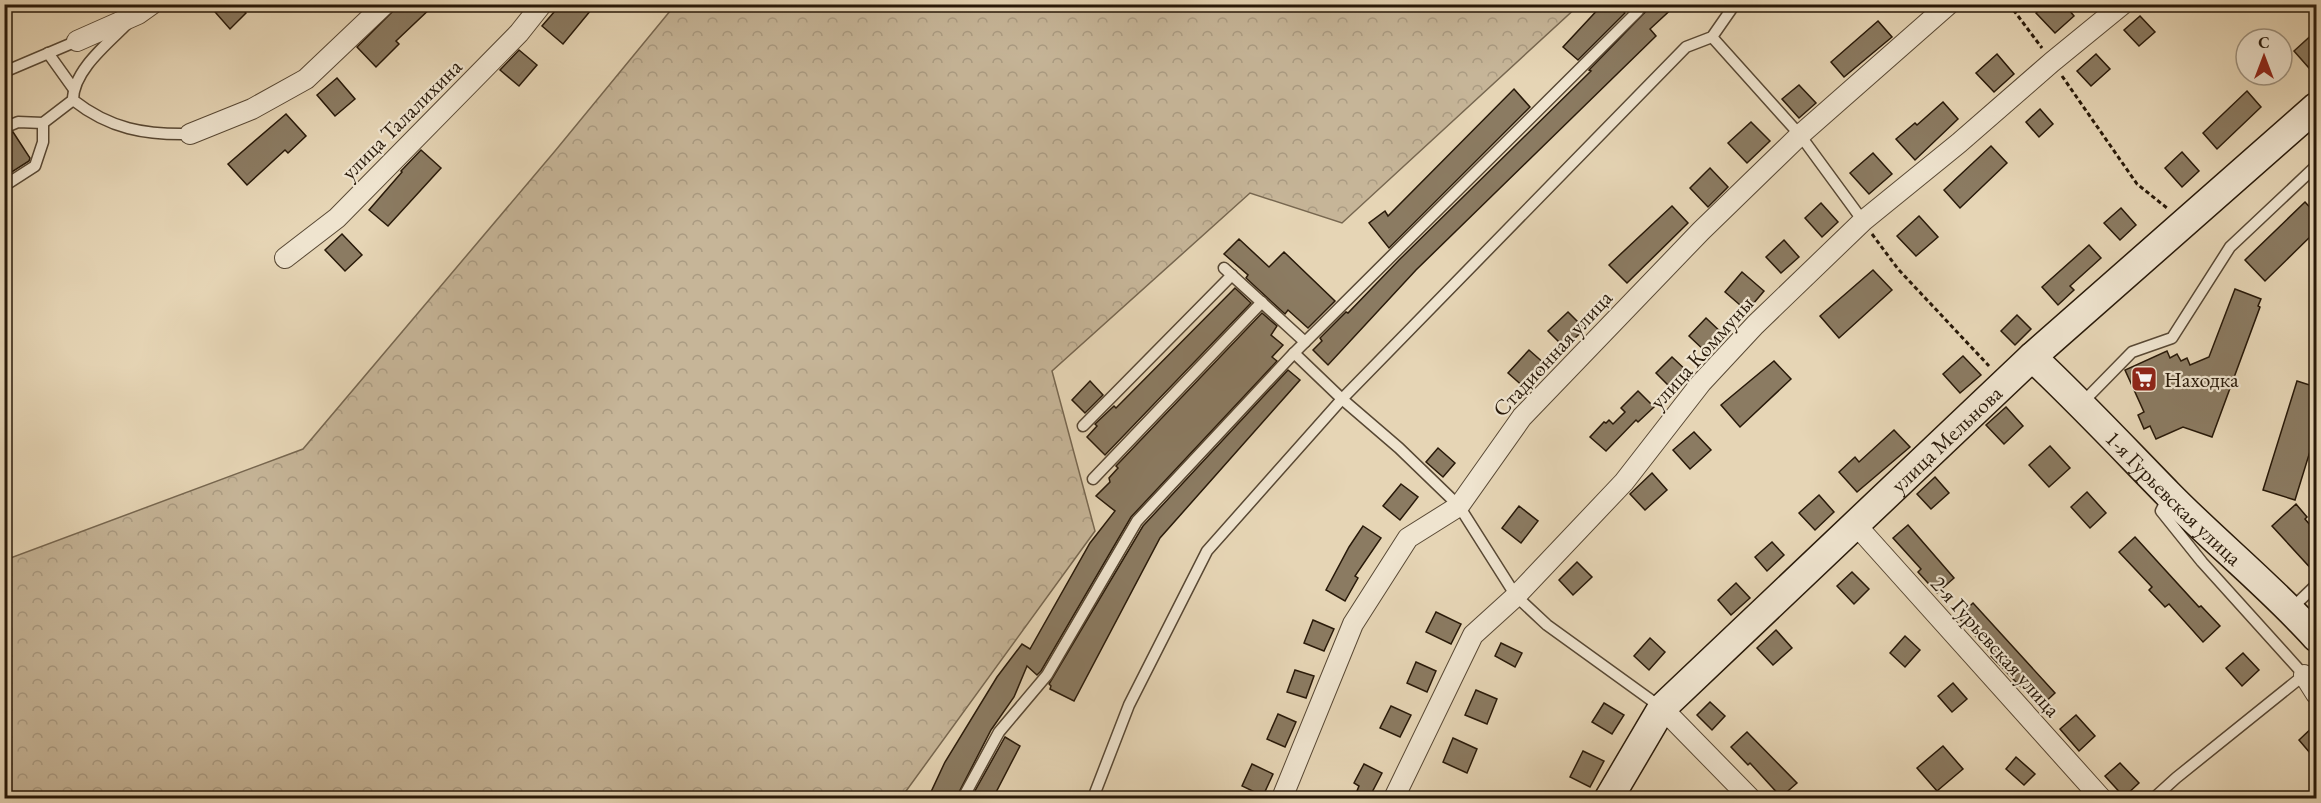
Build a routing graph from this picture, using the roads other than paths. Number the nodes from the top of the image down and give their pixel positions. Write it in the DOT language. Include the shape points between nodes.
graph roads {
  1 [pos="385,4"];
  2 [pos="542,4"];
  3 [pos="1642,4"];
  4 [pos="1735,4"];
  5 [pos="1949,4"];
  6 [pos="2123,4"];
  7 [pos="145,9"];
  8 [pos="1713,37"];
  9 [pos="77,41"];
  10 [pos="48,53"];
  11 [pos="4,72"];
  12 [pos="73,88"];
  13 [pos="73,100"];
  14 [pos="2316,106"];
  15 [pos="43,123"];
  16 [pos="4,128"];
  17 [pos="190,134"];
  18 [pos="1800,135"];
  19 [pos="2316,166"];
  20 [pos="4,186"];
  21 [pos="1863,221"];
  22 [pos="285,258"];
  23 [pos="1262,302"];
  24 [pos="1305,342"];
  25 [pos="1294,353"];
  26 [pos="2032,357"];
  27 [pos="1342,399"];
  28 [pos="2081,403"];
  29 [pos="1083,426"];
  30 [pos="1093,479"];
  31 [pos="2169,495"];
  32 [pos="1459,506"];
  33 [pos="1856,525"];
  34 [pos="2316,585"];
  35 [pos="1516,596"];
  36 [pos="2291,609"];
  37 [pos="2316,637"];
  38 [pos="2304,675"];
  39 [pos="2316,694"];
  40 [pos="1662,708"];
  41 [pos="963,798"];
  42 [pos="1093,798"];
  43 [pos="1282,798"];
  44 [pos="1394,798"];
  45 [pos="1609,798"];
  46 [pos="1750,798"];
  47 [pos="2101,798"];
  48 [pos="2154,798"];
  1 -- 17 [label="street" via="306,79 252,109"];
  2 -- 22 [label="street, улица Талалихина" via="519,33 345,209"];
  3 -- 24 [label="lane"];
  4 -- 8 [label="lane"];
  5 -- 18 [label="street, Стадионная улица"];
  6 -- 21 [label="street, улица Коммуны"];
  7 -- 9 [label="street"];
  7 -- 12 [label="lane" via="95,56"];
  8 -- 18 [label="lane"];
  8 -- 27 [label="lane" via="1686,47"];
  9 -- 10 [label="lane"];
  10 -- 11 [label="lane"];
  10 -- 12 [label="lane"];
  12 -- 13 [label="lane"];
  13 -- 15 [label="lane"];
  13 -- 17 [label="lane" via="119,126 154,135"];
  14 -- 26 [label="main road, улица Мельнова"];
  15 -- 16 [label="lane" via="18,122"];
  15 -- 20 [label="lane" via="43,142 35,166"];
  18 -- 21 [label="lane"];
  18 -- 32 [label="street, Стадионная улица" via="1701,231 1522,417"];
  19 -- 28 [label="lane" via="2230,248 2172,338 2132,352"];
  21 -- 35 [label="street, улица Коммуны" via="1701,382 1624,482"];
  23 -- 24 [label="lane"];
  23 -- 29 [label="lane" via="1228,271"];
  23 -- 30 [label="lane"];
  24 -- 25 [label="lane"];
  25 -- 27 [label="lane"];
  25 -- 41 [label="lane" via="1137,521 1047,675 999,732"];
  26 -- 28 [label="main road, 1-я Гурьевская улица"];
  26 -- 33 [label="main road, улица Мельнова"];
  27 -- 32 [label="lane" via="1399,447"];
  27 -- 42 [label="lane" via="1207,551 1129,705"];
  28 -- 31 [label="main road, 1-я Гурьевская улица"];
  31 -- 36 [label="main road, 1-я Гурьевская улица"];
  31 -- 38 [label="lane" via="2161,511"];
  32 -- 35 [label="lane"];
  32 -- 43 [label="street, Стадионная улица" via="1407,538 1353,624"];
  33 -- 40 [label="main road, улица Мельнова"];
  33 -- 47 [label="street, 2-я Гурьевская улица"];
  34 -- 36 [label="lane"];
  35 -- 40 [label="lane" via="1547,625"];
  35 -- 44 [label="street, улица Коммуны" via="1473,635"];
  36 -- 37 [label="main road, 1-я Гурьевская улица"];
  38 -- 39 [label="street"];
  38 -- 48 [label="lane"];
  40 -- 45 [label="main road, улица Мельнова"];
  40 -- 46 [label="street"];
}
